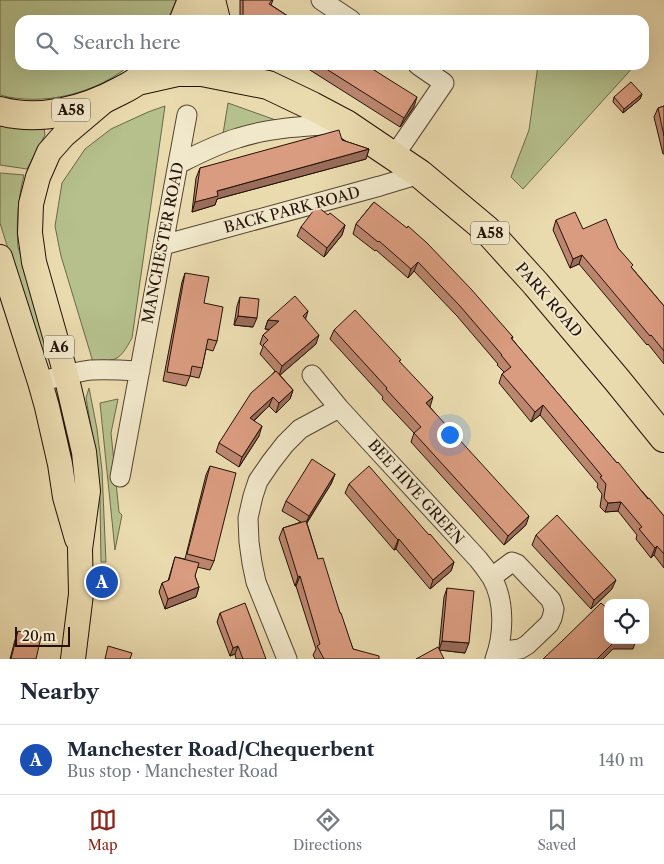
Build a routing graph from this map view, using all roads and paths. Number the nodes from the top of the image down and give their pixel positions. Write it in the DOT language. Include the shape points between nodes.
graph roads {
  1 [pos="192,0"];
  2 [pos="211,0"];
  3 [pos="321,0"];
  4 [pos="186,15"];
  5 [pos="215,15"];
  6 [pos="344,15"];
  7 [pos="251,70"];
  8 [pos="425,70"];
  9 [pos="144,73"];
  10 [pos="268,85"];
  11 [pos="108,98"];
  12 [pos="0,111"];
  13 [pos="187,116"];
  14 [pos="346,124"];
  15 [pos="394,156"];
  16 [pos="178,164"];
  17 [pos="420,174"];
  18 [pos="163,245"];
  19 [pos="0,257"];
  20 [pos="140,371"];
  21 [pos="66,374"];
  22 [pos="312,375"];
  23 [pos="40,382"];
  24 [pos="339,408"];
  25 [pos="664,438"];
  26 [pos="120,477"];
  27 [pos="80,549"];
  28 [pos="492,577"];
  29 [pos="497,656"];
  30 [pos="73,659"];
  31 [pos="287,659"];
  1 -- 4 [label="highway"];
  2 -- 5 [label="highway"];
  3 -- 6 [label="street"];
  7 -- 10 [label="highway, PARK ROAD / A58"];
  8 -- 15 [label="street" via="444,83"];
  9 -- 10 [label="highway, PARK ROAD / A58" via="202,72"];
  9 -- 11 [label="highway, A58"];
  10 -- 14 [label="highway, PARK ROAD / A58"];
  11 -- 12 [label="highway, A58" via="70,111 37,115"];
  11 -- 21 [label="main road, A6" via="49,152 31,204 34,262"];
  13 -- 16 [label="street, MANCHESTER ROAD"];
  14 -- 15 [label="highway, PARK ROAD / A58"];
  14 -- 16 [label="street" via="280,128 240,137"];
  15 -- 17 [label="highway, PARK ROAD / A58"];
  16 -- 18 [label="street, MANCHESTER ROAD"];
  17 -- 18 [label="street, BACK PARK ROAD"];
  17 -- 25 [label="highway, PARK ROAD / A58" via="487,230"];
  18 -- 20 [label="street, MANCHESTER ROAD"];
  19 -- 23 [label="main road, A6"];
  20 -- 21 [label="street" via="107,369"];
  20 -- 26 [label="street, MANCHESTER ROAD"];
  21 -- 23 [label="street"];
  21 -- 27 [label="main road, A6" via="84,452 88,491"];
  22 -- 24 [label="street, BEE HIVE GREEN"];
  23 -- 27 [label="main road, A6"];
  24 -- 28 [label="street, BEE HIVE GREEN"];
  24 -- 31 [label="street" via="300,429 285,444 258,481 248,518 248,542 256,582"];
  27 -- 30 [label="main road, A6" via="81,594"];
  28 -- 29 [label="street, BEE HIVE GREEN" via="501,602"];
  28 -- 29 [label="street, BEE HIVE GREEN" via="512,562 517,564 551,600 554,609 549,624 526,645"];
}
